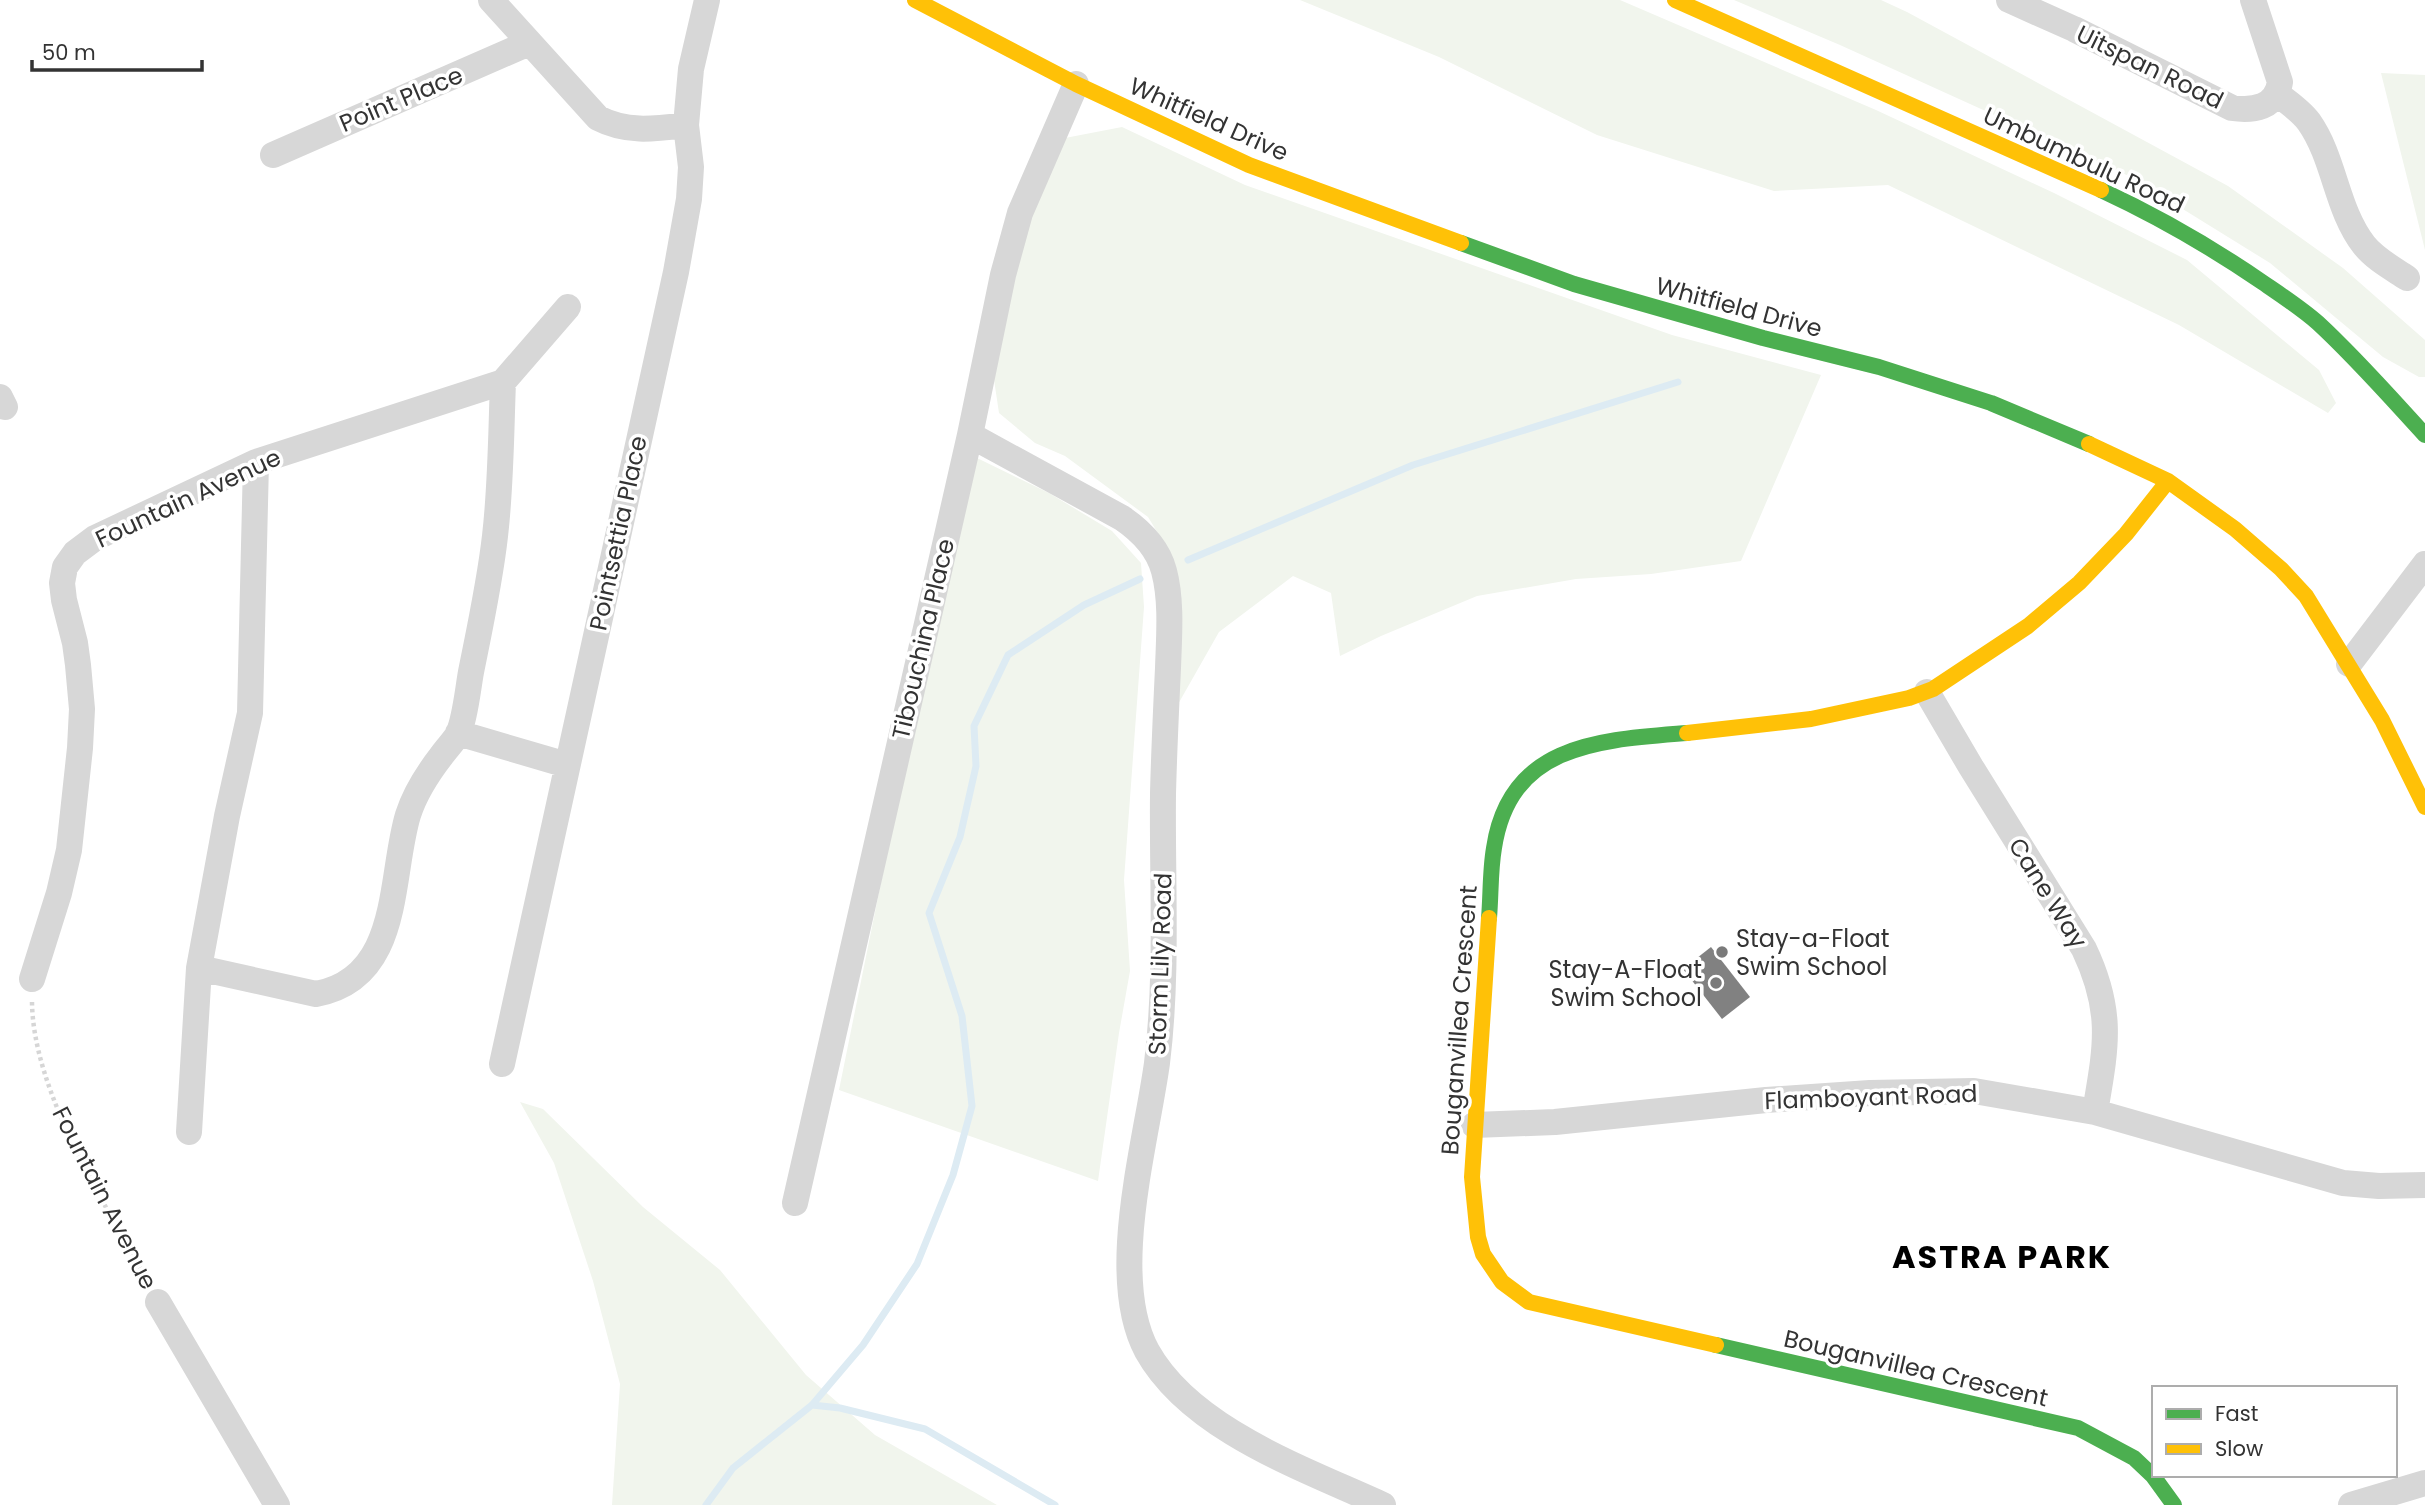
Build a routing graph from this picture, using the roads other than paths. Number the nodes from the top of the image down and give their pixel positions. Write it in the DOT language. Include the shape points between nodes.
graph roads {
  1 [pos="491,0"];
  2 [pos="707,0"];
  3 [pos="915,0"];
  4 [pos="1675,0"];
  5 [pos="2009,0"];
  6 [pos="2253,0"];
  7 [pos="529,43"];
  8 [pos="1076,84"];
  9 [pos="2277,93"];
  10 [pos="686,125"];
  11 [pos="273,155"];
  12 [pos="2407,278"];
  13 [pos="568,307"];
  14 [pos="503,382"];
  15 [pos="970,435"];
  16 [pos="2425,435"];
  17 [pos="256,462"];
  18 [pos="2168,481"];
  19 [pos="2425,564"];
  20 [pos="2349,664"];
  21 [pos="1927,692"];
  22 [pos="458,733"];
  23 [pos="567,765"];
  24 [pos="2425,807"];
  25 [pos="199,968"];
  26 [pos="32,979"];
  27 [pos="502,1063"];
  28 [pos="2095,1112"];
  29 [pos="1474,1125"];
  30 [pos="189,1132"];
  31 [pos="2425,1185"];
  32 [pos="795,1203"];
  33 [pos="158,1302"];
  34 [pos="2152,1474"];
  35 [pos="2154,1477"];
  36 [pos="2425,1482"];
  37 [pos="277,1505"];
  38 [pos="1383,1505"];
  39 [pos="2174,1505"];
  40 [pos="2351,1505"];
  1 -- 7 [label="street"];
  2 -- 10 [label="street, Pointsettia Place" via="691,69"];
  3 -- 8 [label="street, Whitfield Drive"];
  4 -- 16 [label="street, Umbumbulu Road" via="2150,213 2227,258 2319,323"];
  5 -- 9 [label="street, Uitspan Road" via="2232,108 2261,107"];
  6 -- 9 [label="street" via="2278,77"];
  7 -- 10 [label="street" via="598,118 631,129"];
  7 -- 11 [label="street, Point Place"];
  8 -- 15 [label="street, Tibouchina Place" via="1020,213"];
  8 -- 18 [label="street, Whitfield Drive" via="1249,165 1444,237 1574,284 1879,367 1992,403"];
  9 -- 12 [label="street" via="2311,124 2347,218 2363,244"];
  10 -- 23 [label="street, Pointsettia Place" via="690,188 680,248"];
  13 -- 14 [label="street"];
  14 -- 17 [label="street, Fountain Avenue"];
  14 -- 22 [label="street" via="495,536"];
  15 -- 32 [label="street, Tibouchina Place"];
  15 -- 38 [label="street, Storm Lily Road" via="1137,528 1157,552 1164,569 1169,639 1163,795 1164,972 1157,1063 1130,1233 1129,1294 1134,1320 1168,1379 1208,1416 1258,1446"];
  17 -- 25 [label="street" via="250,713"];
  17 -- 26 [label="street, Fountain Avenue" via="95,538 65,567 64,600 75,643 82,709 79,748 69,850"];
  18 -- 20 [label="street, Whitfield Drive" via="2235,528 2281,569 2306,596"];
  18 -- 21 [label="street, Bouganvillea Crescent" via="2091,572 2023,631"];
  19 -- 20 [label="street"];
  20 -- 24 [label="street, Whitfield Drive"];
  21 -- 28 [label="street, Cane Way" via="2097,976 2106,1037"];
  21 -- 29 [label="street, Bouganvillea Crescent" via="1835,716 1617,740 1555,756 1524,778 1502,818 1494,847"];
  22 -- 23 [label="street"];
  22 -- 25 [label="street" via="427,775 410,810 384,936 360,971 332,991 316,994"];
  23 -- 27 [label="street, Pointsettia Place"];
  25 -- 30 [label="street"];
  28 -- 29 [label="street, Flamboyant Road" via="1974,1091 1766,1100 1555,1122"];
  28 -- 31 [label="street, Flamboyant Road" via="2343,1183"];
  29 -- 34 [label="street, Bouganvillea Crescent" via="1472,1177 1483,1254 1502,1282 1529,1302 2078,1429 2120,1447"];
  33 -- 37 [label="street, Fountain Avenue"];
  35 -- 39 [label="street, Bouganvillea Crescent"];
  36 -- 40 [label="street"];
}
